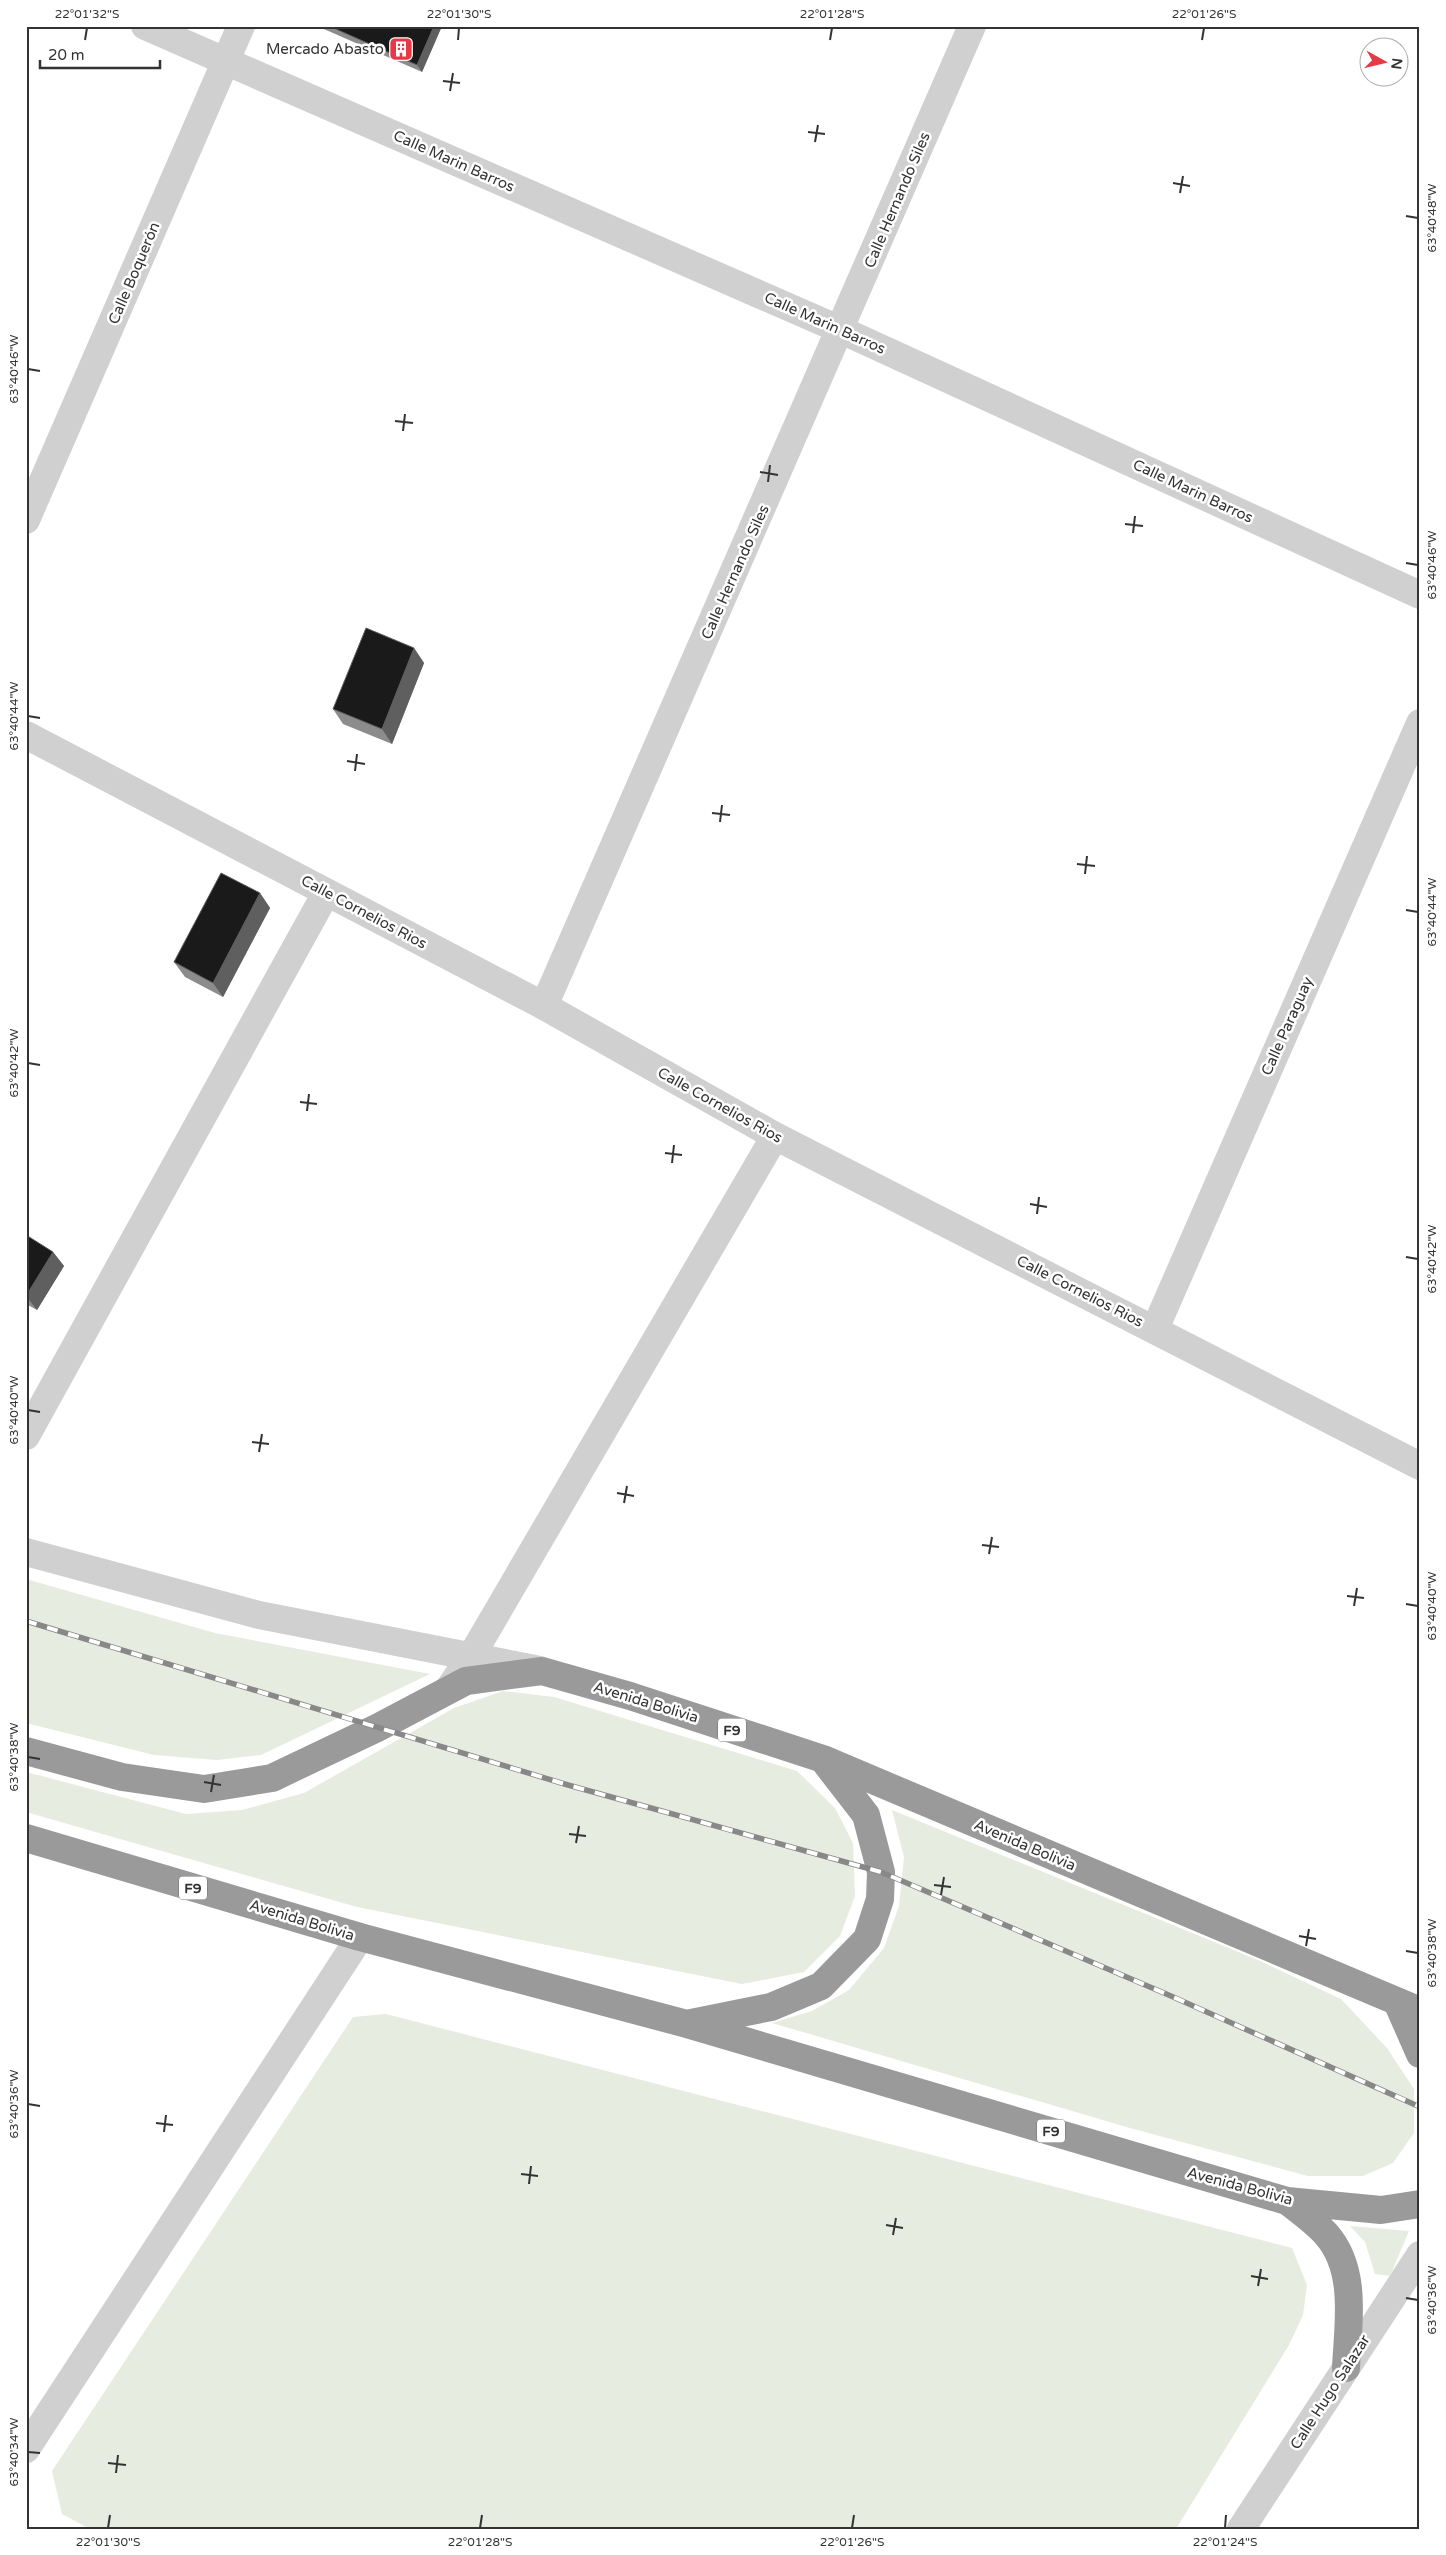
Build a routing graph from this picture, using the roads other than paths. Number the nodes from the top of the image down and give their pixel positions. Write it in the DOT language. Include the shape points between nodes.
graph roads {
  1 [pos="145,26"];
  2 [pos="241,26"];
  3 [pos="972,26"];
  4 [pos="225,62"];
  5 [pos="841,330"];
  6 [pos="26,520"];
  7 [pos="1420,595"];
  8 [pos="1420,723"];
  9 [pos="26,735"];
  10 [pos="326,893"];
  11 [pos="544,1006"];
  12 [pos="774,1136"];
  13 [pos="1155,1329"];
  14 [pos="26,1436"];
  15 [pos="1420,1466"];
  16 [pos="26,1552"];
  17 [pos="472,1655"];
  18 [pos="542,1671"];
  19 [pos="448,1690"];
  20 [pos="26,1751"];
  21 [pos="823,1759"];
  22 [pos="26,1838"];
  23 [pos="360,1937"];
  24 [pos="1409,2008"];
  25 [pos="687,2024"];
  26 [pos="1420,2054"];
  27 [pos="1288,2201"];
  28 [pos="1420,2204"];
  29 [pos="1420,2255"];
  30 [pos="1346,2368"];
  31 [pos="26,2449"];
  32 [pos="1241,2529"];
  1 -- 4 [label="street, Calle Marin Barros"];
  2 -- 4 [label="street, Calle Boquerón"];
  3 -- 5 [label="street, Calle Hernando Siles"];
  4 -- 5 [label="street, Calle Marin Barros"];
  4 -- 6 [label="street, Calle Boquerón"];
  5 -- 7 [label="street, Calle Marin Barros"];
  5 -- 11 [label="street, Calle Hernando Siles"];
  8 -- 13 [label="street, Calle Paraguay"];
  9 -- 10 [label="street, Calle Cornelios Rios"];
  10 -- 11 [label="street, Calle Cornelios Rios"];
  10 -- 14 [label="street"];
  11 -- 12 [label="street, Calle Cornelios Rios"];
  12 -- 13 [label="street, Calle Cornelios Rios"];
  12 -- 17 [label="street"];
  13 -- 15 [label="street, Calle Cornelios Rios"];
  16 -- 17 [label="street" via="259,1615"];
  17 -- 18 [label="street"];
  17 -- 19 [label="street"];
  18 -- 19 [label="highway, Avenida Bolivia / F9" via="466,1680"];
  18 -- 21 [label="highway, Avenida Bolivia / F9"];
  19 -- 20 [label="highway, Avenida Bolivia / F9" via="272,1778 204,1789 122,1777"];
  21 -- 24 [label="highway, Avenida Bolivia / F9"];
  21 -- 25 [label="highway" via="866,1815 881,1872 880,1899 867,1939 821,1986 771,2007"];
  22 -- 23 [label="highway, Avenida Bolivia / F9"];
  23 -- 25 [label="highway, Avenida Bolivia / F9"];
  23 -- 31 [label="street"];
  24 -- 26 [label="highway"];
  25 -- 27 [label="highway, Avenida Bolivia / F9"];
  27 -- 28 [label="highway, Avenida Bolivia / F9" via="1381,2210"];
  27 -- 30 [label="highway" via="1326,2234 1344,2263 1349,2292"];
  29 -- 30 [label="street, Calle Hugo Salazar"];
  30 -- 32 [label="street, Calle Hugo Salazar"];
}
